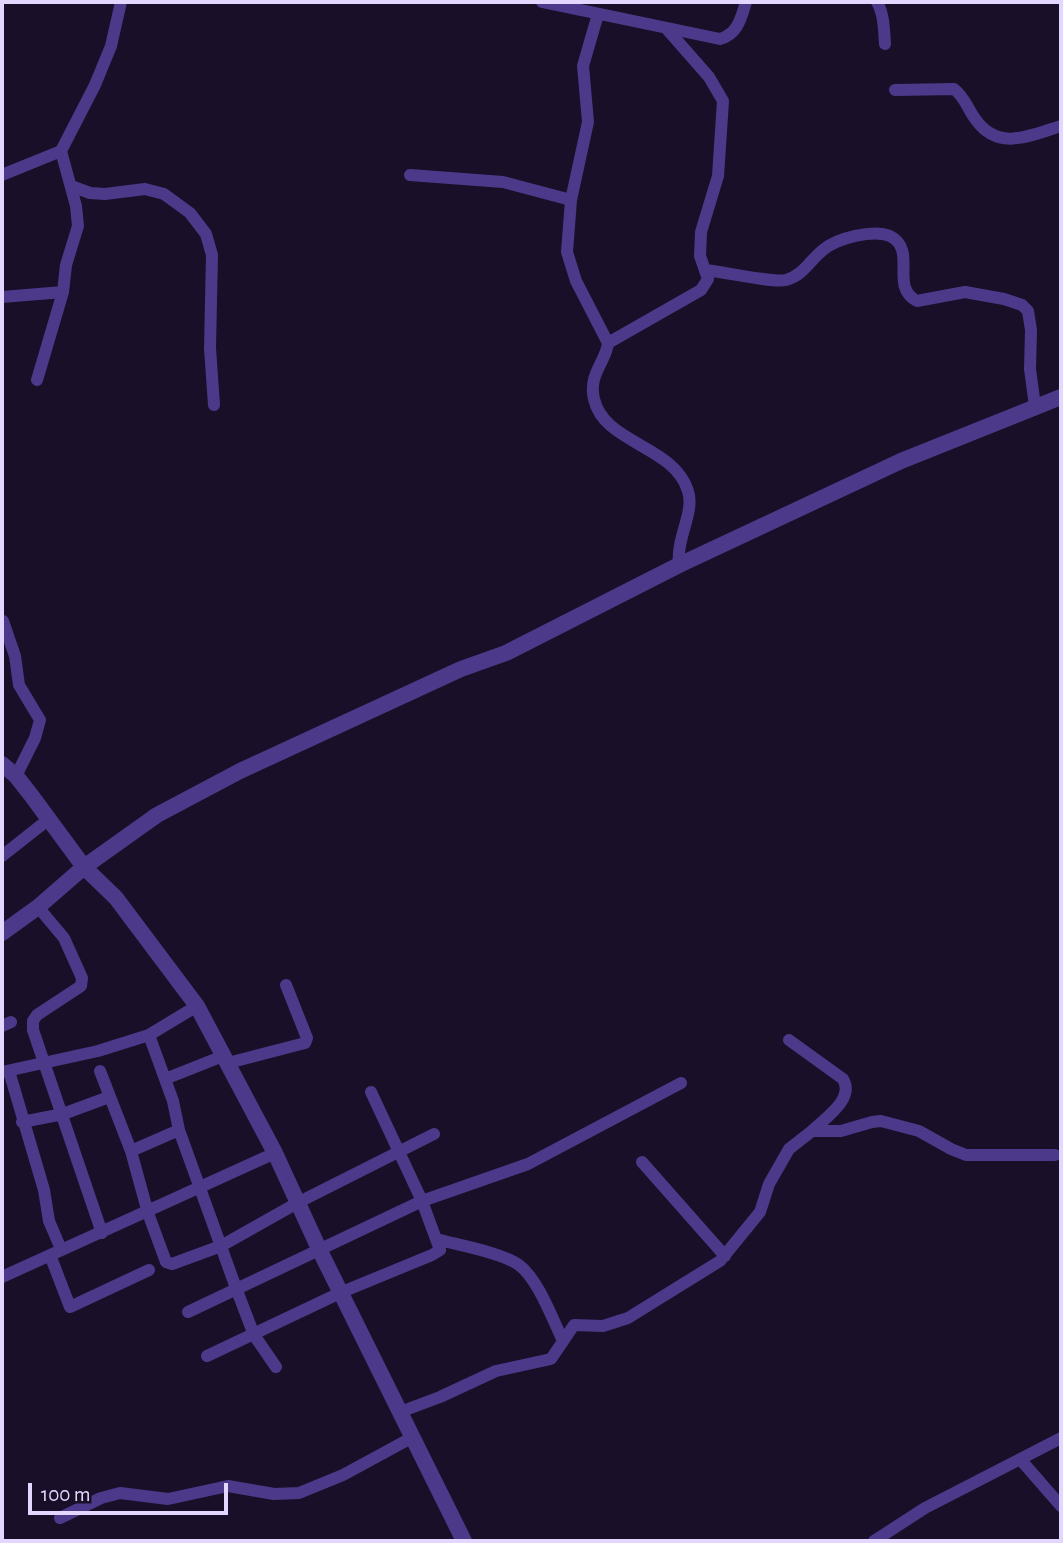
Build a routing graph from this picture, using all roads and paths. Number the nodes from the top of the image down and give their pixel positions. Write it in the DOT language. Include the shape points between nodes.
graph roads {
  1 [pos="121,2"];
  2 [pos="542,2"];
  3 [pos="746,2"];
  4 [pos="877,2"];
  5 [pos="598,14"];
  6 [pos="666,28"];
  7 [pos="884,44"];
  8 [pos="895,90"];
  9 [pos="1061,126"];
  10 [pos="61,151"];
  11 [pos="410,175"];
  12 [pos="2,176"];
  13 [pos="71,186"];
  14 [pos="572,200"];
  15 [pos="706,270"];
  16 [pos="63,292"];
  17 [pos="2,297"];
  18 [pos="608,343"];
  19 [pos="37,380"];
  20 [pos="1061,397"];
  21 [pos="214,405"];
  22 [pos="1035,406"];
  23 [pos="679,565"];
  24 [pos="3,621"];
  25 [pos="2,765"];
  26 [pos="16,776"];
  27 [pos="49,819"];
  28 [pos="2,856"];
  29 [pos="84,867"];
  30 [pos="38,907"];
  31 [pos="2,933"];
  32 [pos="286,985"];
  33 [pos="197,1006"];
  34 [pos="149,1035"];
  35 [pos="789,1040"];
  36 [pos="226,1060"];
  37 [pos="45,1062"];
  38 [pos="100,1071"];
  39 [pos="6,1072"];
  40 [pos="165,1079"];
  41 [pos="681,1083"];
  42 [pos="371,1092"];
  43 [pos="108,1097"];
  44 [pos="63,1114"];
  45 [pos="22,1122"];
  46 [pos="179,1130"];
  47 [pos="812,1131"];
  48 [pos="434,1134"];
  49 [pos="131,1151"];
  50 [pos="398,1152"];
  51 [pos="275,1153"];
  52 [pos="1055,1155"];
  53 [pos="642,1162"];
  54 [pos="201,1188"];
  55 [pos="422,1201"];
  56 [pos="299,1202"];
  57 [pos="148,1213"];
  58 [pos="102,1233"];
  59 [pos="436,1239"];
  60 [pos="221,1246"];
  61 [pos="320,1251"];
  62 [pos="55,1252"];
  63 [pos="725,1256"];
  64 [pos="149,1270"];
  65 [pos="2,1277"];
  66 [pos="236,1288"];
  67 [pos="342,1292"];
  68 [pos="188,1312"];
  69 [pos="254,1335"];
  70 [pos="564,1341"];
  71 [pos="207,1356"];
  72 [pos="276,1367"];
  73 [pos="400,1412"];
  74 [pos="413,1437"];
  75 [pos="1061,1438"];
  76 [pos="1020,1459"];
  77 [pos="1061,1506"];
  78 [pos="60,1518"];
  79 [pos="464,1541"];
  80 [pos="874,1541"];
  1 -- 10 [label="street" via="96,85"];
  2 -- 5 [label="street"];
  3 -- 6 [label="street" via="739,24 728,37"];
  4 -- 7 [label="street"];
  5 -- 6 [label="street"];
  5 -- 14 [label="street" via="583,66 589,122"];
  6 -- 15 [label="street" via="709,77 723,101 718,176 701,232 700,256"];
  8 -- 9 [label="street" via="954,89 976,122 992,136 1006,140"];
  10 -- 12 [label="street"];
  10 -- 13 [label="street"];
  11 -- 14 [label="street" via="503,182"];
  13 -- 16 [label="street" via="78,226"];
  13 -- 21 [label="street" via="97,193 145,189 164,194 190,213 206,234 212,256"];
  14 -- 18 [label="street" via="567,252 576,281"];
  15 -- 18 [label="street" via="708,279 701,290"];
  15 -- 22 [label="street" via="783,281 797,276 825,247 875,233 889,236 902,249 902,281 912,298 965,292 1004,299 1028,311"];
  16 -- 17 [label="street"];
  16 -- 19 [label="street"];
  18 -- 23 [label="street" via="594,375 593,398 600,414 613,428 665,459 679,472 689,492 690,510 677,552"];
  20 -- 22 [label="street"];
  22 -- 23 [label="street" via="901,461"];
  23 -- 29 [label="street" via="506,653 461,669 240,771 174,805"];
  24 -- 26 [label="street" via="19,685 40,720"];
  25 -- 26 [label="street"];
  26 -- 27 [label="street"];
  27 -- 28 [label="street"];
  27 -- 29 [label="street"];
  29 -- 30 [label="street"];
  29 -- 33 [label="street" via="116,898"];
  30 -- 31 [label="street"];
  30 -- 37 [label="street" via="64,938 82,978 81,986 33,1021"];
  32 -- 36 [label="street" via="305,1043"];
  33 -- 34 [label="street"];
  33 -- 36 [label="street"];
  34 -- 37 [label="street"];
  34 -- 40 [label="street"];
  35 -- 47 [label="street" via="847,1086 841,1103"];
  36 -- 40 [label="street"];
  36 -- 51 [label="street"];
  37 -- 39 [label="street"];
  37 -- 44 [label="street"];
  38 -- 43 [label="street"];
  39 -- 45 [label="street"];
  40 -- 46 [label="street"];
  41 -- 55 [label="street" via="528,1164"];
  42 -- 50 [label="street"];
  43 -- 44 [label="street"];
  43 -- 49 [label="street"];
  44 -- 45 [label="street"];
  44 -- 58 [label="street"];
  45 -- 62 [label="street" via="44,1191"];
  46 -- 49 [label="street"];
  46 -- 54 [label="street"];
  47 -- 52 [label="street" via="841,1131 881,1121 919,1131 966,1155"];
  47 -- 63 [label="street" via="789,1149 769,1184 760,1212"];
  48 -- 50 [label="street"];
  49 -- 57 [label="street"];
  50 -- 55 [label="street"];
  50 -- 56 [label="street"];
  51 -- 54 [label="street"];
  51 -- 56 [label="street"];
  53 -- 63 [label="street"];
  54 -- 57 [label="street"];
  54 -- 60 [label="street"];
  55 -- 59 [label="street"];
  55 -- 61 [label="street"];
  56 -- 60 [label="street"];
  56 -- 61 [label="street"];
  57 -- 58 [label="street"];
  57 -- 60 [label="street" via="166,1262 172,1264"];
  58 -- 62 [label="street"];
  59 -- 67 [label="street" via="438,1252"];
  59 -- 70 [label="street" via="519,1265 536,1286"];
  60 -- 66 [label="street"];
  61 -- 66 [label="street"];
  61 -- 67 [label="street"];
  62 -- 64 [label="street" via="70,1307"];
  62 -- 65 [label="street"];
  63 -- 70 [label="street" via="628,1318 603,1325 573,1325"];
  66 -- 68 [label="street"];
  66 -- 69 [label="street"];
  67 -- 69 [label="street"];
  67 -- 73 [label="street"];
  69 -- 71 [label="street"];
  69 -- 72 [label="street"];
  70 -- 73 [label="street" via="551,1359 496,1371"];
  73 -- 74 [label="street"];
  74 -- 78 [label="street" via="299,1493 228,1486 168,1499 120,1493"];
  74 -- 79 [label="street"];
  75 -- 76 [label="street"];
  76 -- 77 [label="street"];
  76 -- 80 [label="street" via="925,1507"];
}
